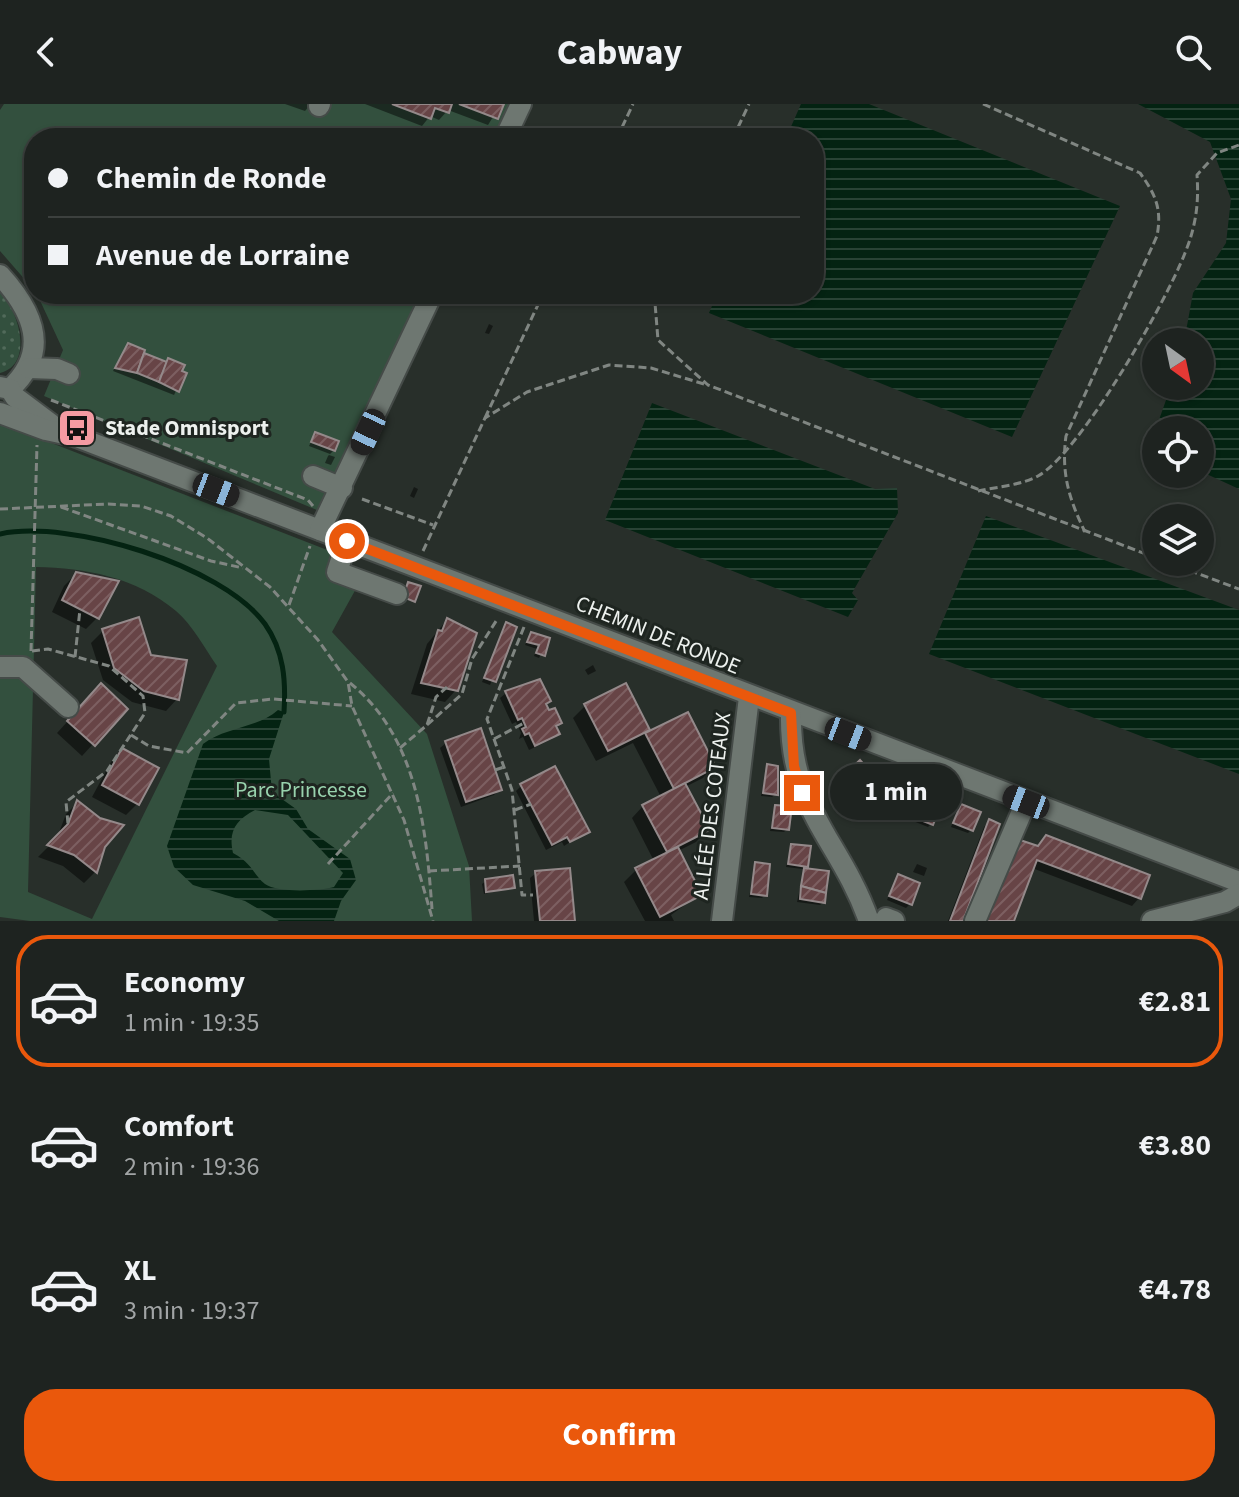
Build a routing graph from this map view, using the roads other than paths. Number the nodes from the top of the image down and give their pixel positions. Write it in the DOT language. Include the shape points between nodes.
graph roads {
  1 [pos="521,104"];
  2 [pos="510,128"];
  3 [pos="0,275"];
  4 [pos="427,304"];
  5 [pos="29,368"];
  6 [pos="69,374"];
  7 [pos="6,400"];
  8 [pos="313,476"];
  9 [pos="342,488"];
  10 [pos="316,535"];
  11 [pos="347,541"];
  12 [pos="397,594"];
  13 [pos="504,609"];
  14 [pos="559,621"];
  15 [pos="0,667"];
  16 [pos="749,697"];
  17 [pos="68,707"];
  18 [pos="791,713"];
  19 [pos="1026,802"];
  20 [pos="1239,882"];
  21 [pos="1239,894"];
  22 [pos="883,920"];
  23 [pos="722,921"];
  24 [pos="975,921"];
  25 [pos="1152,921"];
  1 -- 2 [label="street"];
  3 -- 5 [label="street" via="32,324"];
  4 -- 9 [label="street"];
  5 -- 6 [label="street"];
  5 -- 7 [label="street"];
  7 -- 10 [label="street, CHEMIN DE RONDE" via="60,432"];
  8 -- 9 [label="street"];
  9 -- 10 [label="street"];
  10 -- 11 [label="street, CHEMIN DE RONDE"];
  11 -- 12 [label="street" via="337,572"];
  11 -- 13 [label="street, CHEMIN DE RONDE"];
  13 -- 14 [label="street, CHEMIN DE RONDE"];
  13 -- 14 [label="street" via="525,624 554,634"];
  14 -- 16 [label="street, CHEMIN DE RONDE"];
  15 -- 17 [label="street" via="27,659"];
  16 -- 18 [label="street, CHEMIN DE RONDE"];
  16 -- 23 [label="street, ALLÉE DES COTEAUX"];
  18 -- 19 [label="street, CHEMIN DE RONDE"];
  18 -- 22 [label="street" via="794,766 802,793 859,894"];
  19 -- 20 [label="street, CHEMIN DE RONDE"];
  19 -- 24 [label="street"];
  21 -- 25 [label="street"];
}
